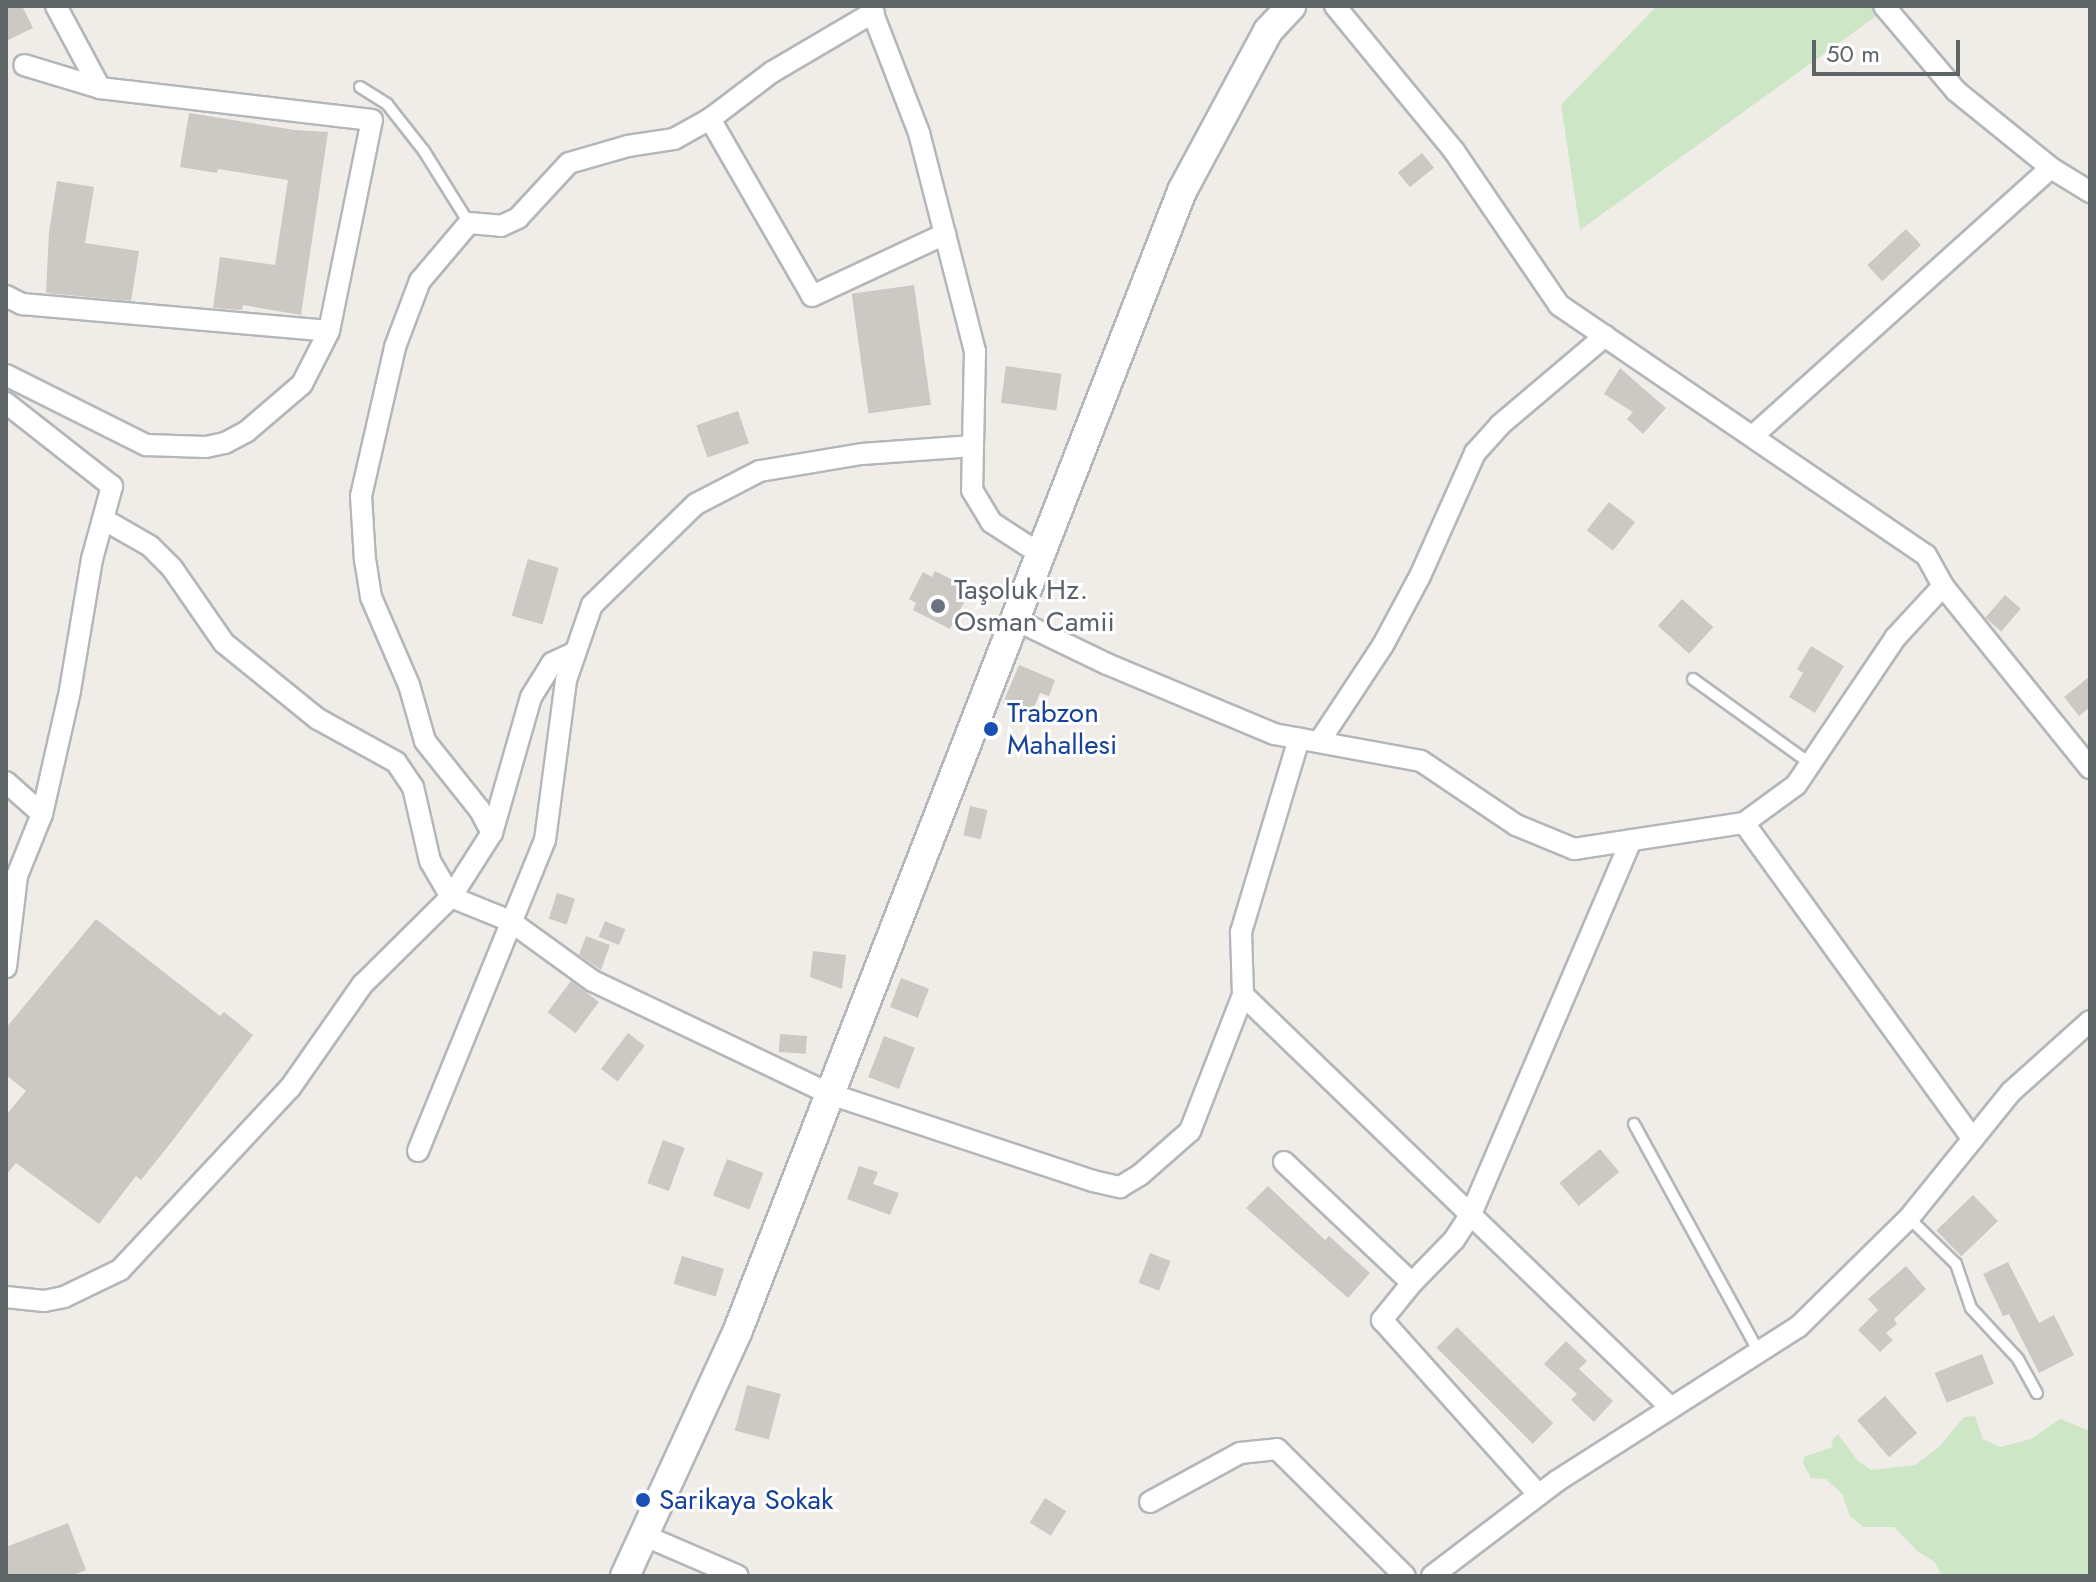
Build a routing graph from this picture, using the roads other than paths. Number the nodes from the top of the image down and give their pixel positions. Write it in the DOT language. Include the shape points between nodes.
graph roads {
  1 [pos="56,6"];
  2 [pos="1291,6"];
  3 [pos="1335,6"];
  4 [pos="1884,6"];
  5 [pos="872,9"];
  6 [pos="24,65"];
  7 [pos="360,87"];
  8 [pos="100,88"];
  9 [pos="710,119"];
  10 [pos="2051,168"];
  11 [pos="2090,192"];
  12 [pos="469,223"];
  13 [pos="945,234"];
  14 [pos="6,296"];
  15 [pos="329,331"];
  16 [pos="1605,336"];
  17 [pos="6,375"];
  18 [pos="6,403"];
  19 [pos="1754,435"];
  20 [pos="973,446"];
  21 [pos="103,519"];
  22 [pos="1040,554"];
  23 [pos="1943,586"];
  24 [pos="1014,619"];
  25 [pos="576,652"];
  26 [pos="1693,679"];
  27 [pos="1309,740"];
  28 [pos="1811,764"];
  29 [pos="2090,768"];
  30 [pos="6,782"];
  31 [pos="42,814"];
  32 [pos="1744,823"];
  33 [pos="492,833"];
  34 [pos="1631,840"];
  35 [pos="451,897"];
  36 [pos="510,921"];
  37 [pos="6,967"];
  38 [pos="1243,995"];
  39 [pos="2090,1021"];
  40 [pos="830,1094"];
  41 [pos="1634,1124"];
  42 [pos="1973,1139"];
  43 [pos="418,1151"];
  44 [pos="1284,1162"];
  45 [pos="1471,1214"];
  46 [pos="1909,1218"];
  47 [pos="1412,1283"];
  48 [pos="6,1297"];
  49 [pos="1759,1352"];
  50 [pos="2037,1393"];
  51 [pos="1671,1408"];
  52 [pos="1539,1495"];
  53 [pos="1150,1502"];
  54 [pos="643,1535"];
  55 [pos="625,1576"];
  56 [pos="738,1576"];
  57 [pos="1405,1576"];
  58 [pos="1432,1576"];
  1 -- 8 [label="street"];
  2 -- 22 [label="street" via="1268,31 1182,191"];
  3 -- 16 [label="street" via="1454,151 1559,305"];
  4 -- 10 [label="street" via="1956,91"];
  5 -- 9 [label="street" via="772,72"];
  5 -- 13 [label="street" via="919,133"];
  6 -- 8 [label="street"];
  7 -- 12 [label="lane" via="387,104"];
  8 -- 15 [label="street" via="372,120"];
  9 -- 12 [label="street" via="674,139 569,163 518,218 501,226"];
  9 -- 13 [label="street" via="812,296"];
  10 -- 11 [label="street"];
  10 -- 19 [label="street"];
  12 -- 33 [label="street" via="420,281 395,347 361,496 371,597 409,685 425,741"];
  13 -- 20 [label="street" via="975,351"];
  14 -- 15 [label="street" via="22,304"];
  15 -- 17 [label="street" via="302,384 246,432 206,447 146,445"];
  16 -- 19 [label="street"];
  16 -- 27 [label="street" via="1500,425 1475,453 1383,645"];
  18 -- 21 [label="street" via="112,486"];
  19 -- 23 [label="street" via="1926,555"];
  20 -- 22 [label="street" via="972,490 991,522"];
  20 -- 25 [label="street" via="862,454 760,471 696,504 592,605"];
  21 -- 31 [label="street"];
  21 -- 35 [label="street" via="150,546 172,568 224,643 318,719 396,762 413,787 430,861"];
  22 -- 24 [label="street"];
  23 -- 28 [label="street" via="1895,638"];
  23 -- 29 [label="street"];
  24 -- 27 [label="street" via="1274,734"];
  24 -- 40 [label="street"];
  25 -- 33 [label="street" via="552,663 531,697"];
  25 -- 36 [label="street" via="566,680 545,840"];
  26 -- 28 [label="lane"];
  27 -- 34 [label="street" via="1421,761 1516,825 1574,849"];
  27 -- 38 [label="street" via="1241,932"];
  28 -- 32 [label="street" via="1796,785"];
  30 -- 31 [label="street"];
  31 -- 37 [label="street" via="17,876"];
  32 -- 34 [label="street"];
  32 -- 42 [label="street"];
  33 -- 35 [label="street"];
  34 -- 45 [label="street"];
  35 -- 36 [label="street"];
  35 -- 48 [label="street" via="362,985 290,1088 120,1270 64,1297"];
  36 -- 40 [label="street" via="593,981"];
  36 -- 43 [label="street"];
  38 -- 40 [label="street" via="1190,1131 1120,1187"];
  38 -- 45 [label="street"];
  39 -- 42 [label="street" via="2011,1092"];
  40 -- 54 [label="street" via="738,1330"];
  41 -- 49 [label="lane"];
  42 -- 46 [label="street"];
  44 -- 47 [label="street"];
  45 -- 47 [label="street"];
  45 -- 51 [label="street"];
  46 -- 49 [label="street" via="1798,1327"];
  46 -- 50 [label="lane" via="1956,1264 1971,1308 2018,1359"];
  47 -- 52 [label="street" via="1382,1320"];
  49 -- 51 [label="street"];
  51 -- 52 [label="street"];
  52 -- 58 [label="street"];
  53 -- 57 [label="street" via="1240,1453 1277,1449"];
  54 -- 55 [label="street"];
  54 -- 56 [label="street"];
}
